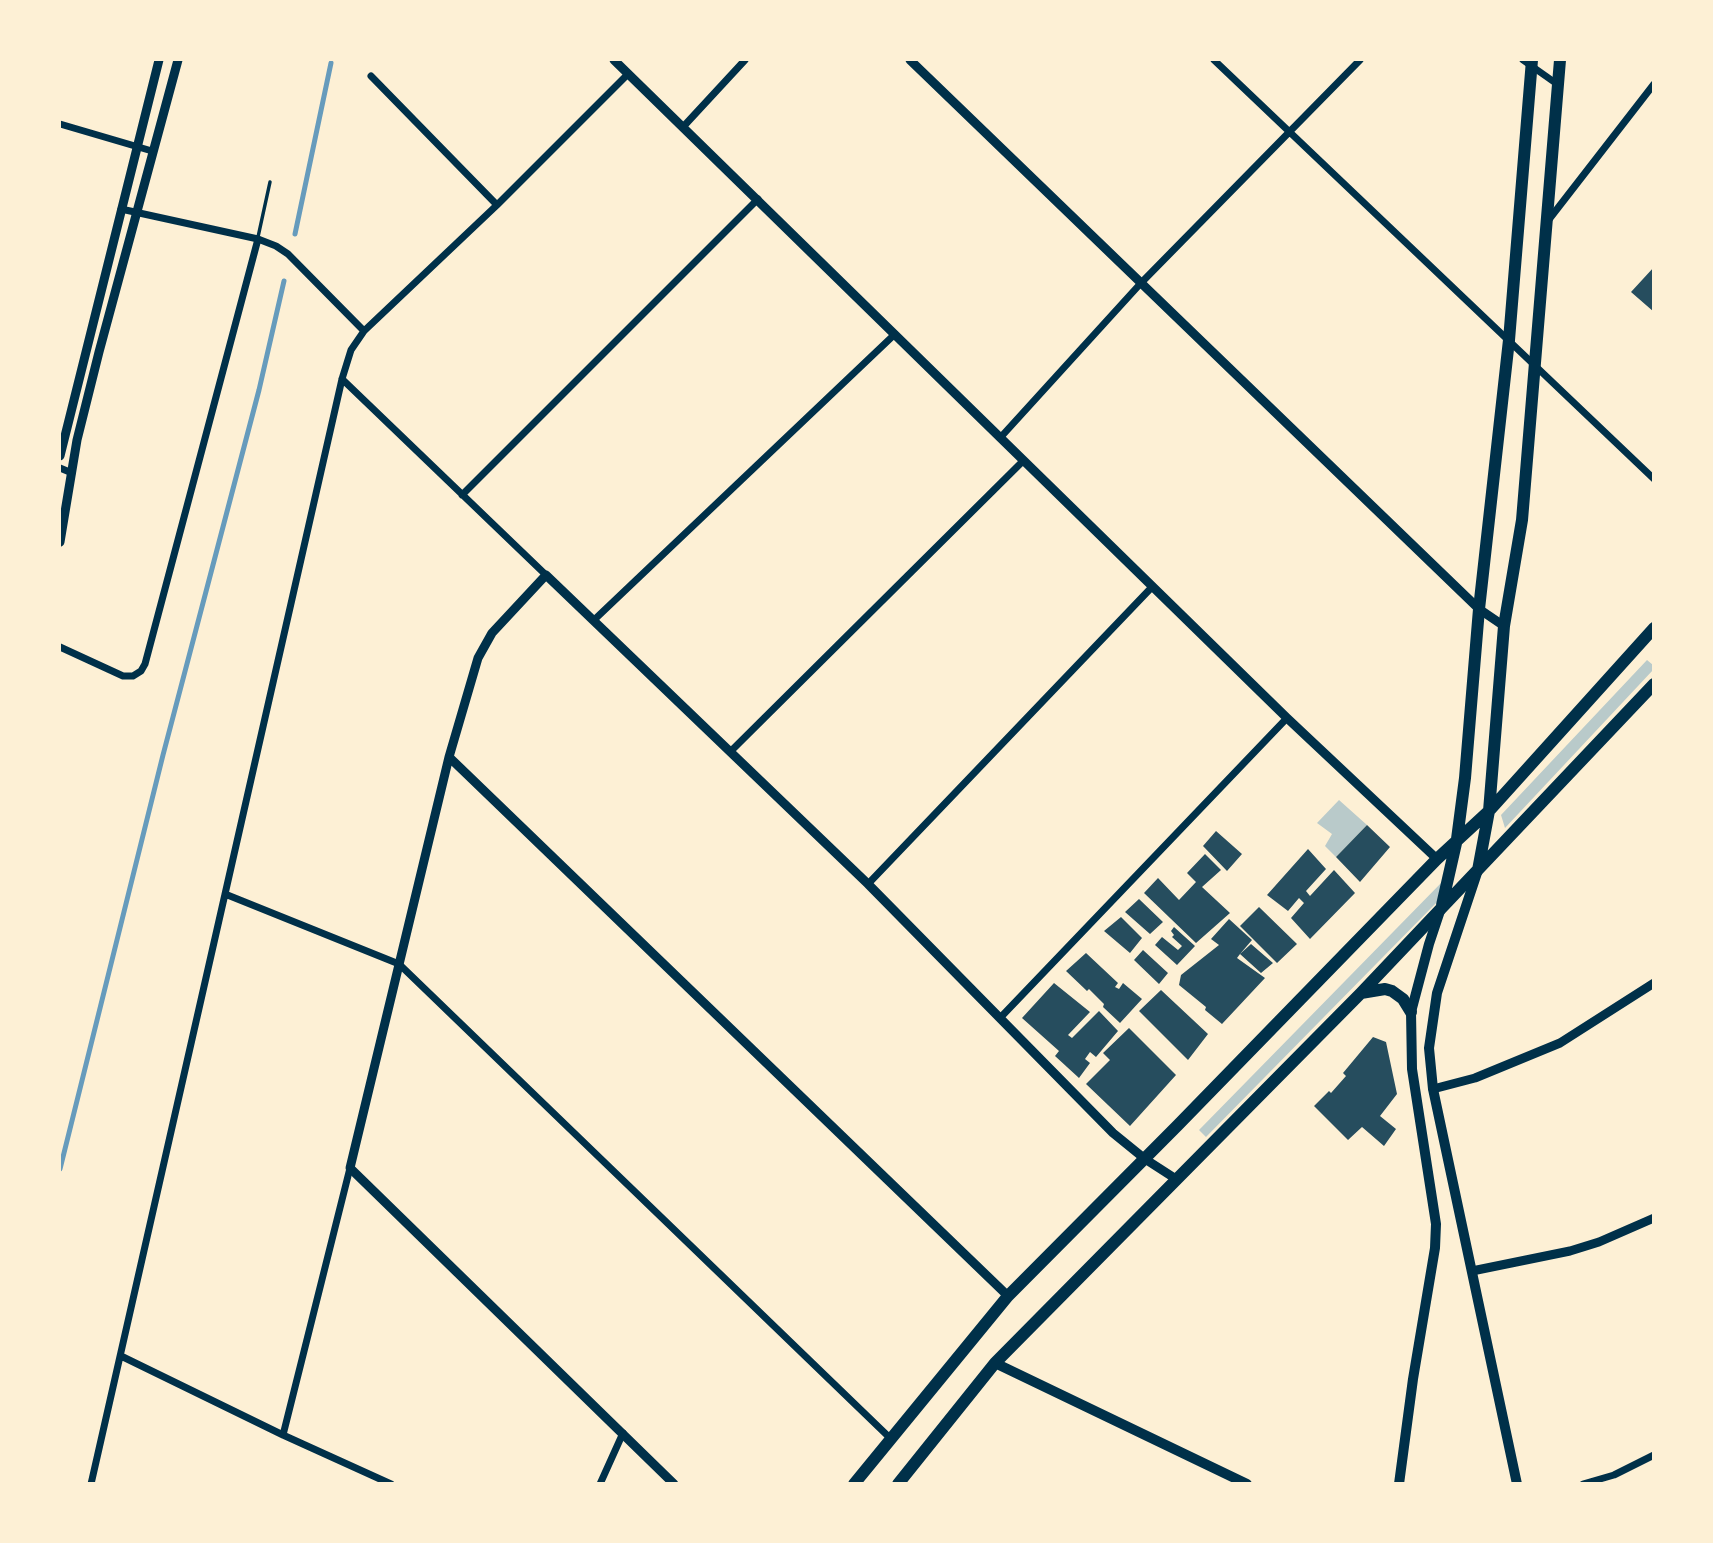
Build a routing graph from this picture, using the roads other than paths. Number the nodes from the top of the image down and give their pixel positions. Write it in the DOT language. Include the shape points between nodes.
graph roads {
  1 [pos="159,60"];
  2 [pos="178,60"];
  3 [pos="614,60"];
  4 [pos="745,60"];
  5 [pos="910,60"];
  6 [pos="1214,60"];
  7 [pos="1360,60"];
  8 [pos="1560,60"];
  9 [pos="1529,62"];
  10 [pos="628,74"];
  11 [pos="371,76"];
  12 [pos="1557,84"];
  13 [pos="1654,84"];
  14 [pos="60,124"];
  15 [pos="683,127"];
  16 [pos="1289,132"];
  17 [pos="138,147"];
  18 [pos="152,151"];
  19 [pos="271,182"];
  20 [pos="758,199"];
  21 [pos="497,205"];
  22 [pos="121,209"];
  23 [pos="137,212"];
  24 [pos="1545,225"];
  25 [pos="258,239"];
  26 [pos="1141,283"];
  27 [pos="364,331"];
  28 [pos="895,334"];
  29 [pos="1509,340"];
  30 [pos="1536,367"];
  31 [pos="342,379"];
  32 [pos="1000,438"];
  33 [pos="60,456"];
  34 [pos="1023,461"];
  35 [pos="60,468"];
  36 [pos="72,473"];
  37 [pos="1654,479"];
  38 [pos="463,495"];
  39 [pos="60,542"];
  40 [pos="546,575"];
  41 [pos="1152,587"];
  42 [pos="1479,609"];
  43 [pos="594,620"];
  44 [pos="1504,626"];
  45 [pos="1653,629"];
  46 [pos="60,647"];
  47 [pos="1654,684"];
  48 [pos="1287,718"];
  49 [pos="730,752"];
  50 [pos="449,757"];
  51 [pos="1489,811"];
  52 [pos="1457,839"];
  53 [pos="1437,859"];
  54 [pos="1478,870"];
  55 [pos="868,884"];
  56 [pos="225,894"];
  57 [pos="1442,905"];
  58 [pos="399,964"];
  59 [pos="1654,983"];
  60 [pos="1361,993"];
  61 [pos="1411,1012"];
  62 [pos="1000,1018"];
  63 [pos="1433,1089"];
  64 [pos="1144,1159"];
  65 [pos="349,1168"];
  66 [pos="1176,1179"];
  67 [pos="1654,1218"];
  68 [pos="1472,1270"];
  69 [pos="1009,1296"];
  70 [pos="121,1356"];
  71 [pos="995,1363"];
  72 [pos="624,1433"];
  73 [pos="283,1435"];
  74 [pos="890,1438"];
  75 [pos="1654,1455"];
  76 [pos="91,1483"];
  77 [pos="391,1483"];
  78 [pos="600,1483"];
  79 [pos="674,1483"];
  80 [pos="854,1483"];
  81 [pos="898,1483"];
  82 [pos="1247,1483"];
  83 [pos="1399,1483"];
  84 [pos="1517,1483"];
  85 [pos="1583,1483"];
  1 -- 17 [label="street"];
  2 -- 18 [label="street"];
  3 -- 10 [label="street"];
  4 -- 15 [label="street"];
  5 -- 26 [label="street"];
  6 -- 16 [label="street"];
  7 -- 16 [label="street"];
  8 -- 12 [label="main road"];
  9 -- 12 [label="street"];
  9 -- 29 [label="main road"];
  10 -- 15 [label="street"];
  10 -- 21 [label="street"];
  11 -- 21 [label="street"];
  12 -- 24 [label="main road"];
  13 -- 24 [label="street"];
  14 -- 17 [label="street"];
  15 -- 20 [label="street"];
  16 -- 26 [label="street"];
  16 -- 29 [label="street"];
  17 -- 18 [label="street"];
  17 -- 22 [label="street"];
  18 -- 23 [label="street"];
  19 -- 25 [label="lane"];
  20 -- 28 [label="street"];
  20 -- 38 [label="street"];
  21 -- 27 [label="street"];
  22 -- 23 [label="street"];
  22 -- 33 [label="street"];
  23 -- 25 [label="street"];
  23 -- 36 [label="street"];
  24 -- 30 [label="main road"];
  25 -- 27 [label="street" via="288,254"];
  25 -- 46 [label="street" via="145,664 133,676 123,676"];
  26 -- 32 [label="street"];
  26 -- 42 [label="street"];
  27 -- 31 [label="street" via="351,350"];
  28 -- 32 [label="street"];
  28 -- 43 [label="street"];
  29 -- 30 [label="street"];
  29 -- 42 [label="main road"];
  30 -- 37 [label="street"];
  30 -- 44 [label="main road" via="1522,520"];
  31 -- 38 [label="street"];
  31 -- 56 [label="street"];
  32 -- 34 [label="street"];
  34 -- 41 [label="street"];
  34 -- 49 [label="street"];
  35 -- 36 [label="street"];
  36 -- 39 [label="street"];
  38 -- 40 [label="street"];
  40 -- 43 [label="street"];
  40 -- 50 [label="street" via="484,645"];
  41 -- 48 [label="street"];
  41 -- 55 [label="street"];
  42 -- 44 [label="street"];
  42 -- 52 [label="main road"];
  43 -- 49 [label="street"];
  44 -- 51 [label="main road"];
  45 -- 51 [label="main road"];
  47 -- 54 [label="main road"];
  48 -- 53 [label="street"];
  48 -- 62 [label="street"];
  49 -- 55 [label="street"];
  50 -- 58 [label="street"];
  50 -- 69 [label="street"];
  51 -- 52 [label="main road"];
  51 -- 54 [label="main road"];
  52 -- 53 [label="main road"];
  52 -- 57 [label="main road"];
  53 -- 64 [label="main road"];
  54 -- 57 [label="main road"];
  54 -- 63 [label="main road" via="1432,1016"];
  55 -- 62 [label="street"];
  56 -- 58 [label="street"];
  56 -- 70 [label="street"];
  57 -- 60 [label="main road"];
  57 -- 61 [label="main road"];
  58 -- 65 [label="street"];
  58 -- 74 [label="street"];
  59 -- 63 [label="street" via="1560,1043 1475,1078"];
  60 -- 61 [label="main road" via="1385,989 1403,999"];
  60 -- 66 [label="main road"];
  61 -- 83 [label="main road" via="1412,1069 1436,1224"];
  62 -- 64 [label="street" via="1112,1133"];
  63 -- 68 [label="main road"];
  64 -- 66 [label="street"];
  64 -- 69 [label="main road"];
  65 -- 72 [label="street"];
  65 -- 73 [label="street"];
  66 -- 71 [label="main road"];
  67 -- 68 [label="street" via="1570,1251"];
  68 -- 84 [label="main road"];
  69 -- 74 [label="main road"];
  70 -- 73 [label="street"];
  70 -- 76 [label="street"];
  71 -- 81 [label="main road"];
  71 -- 82 [label="main road"];
  72 -- 78 [label="street"];
  72 -- 79 [label="street"];
  73 -- 77 [label="street"];
  74 -- 80 [label="main road"];
  75 -- 85 [label="street" via="1614,1475"];
}
